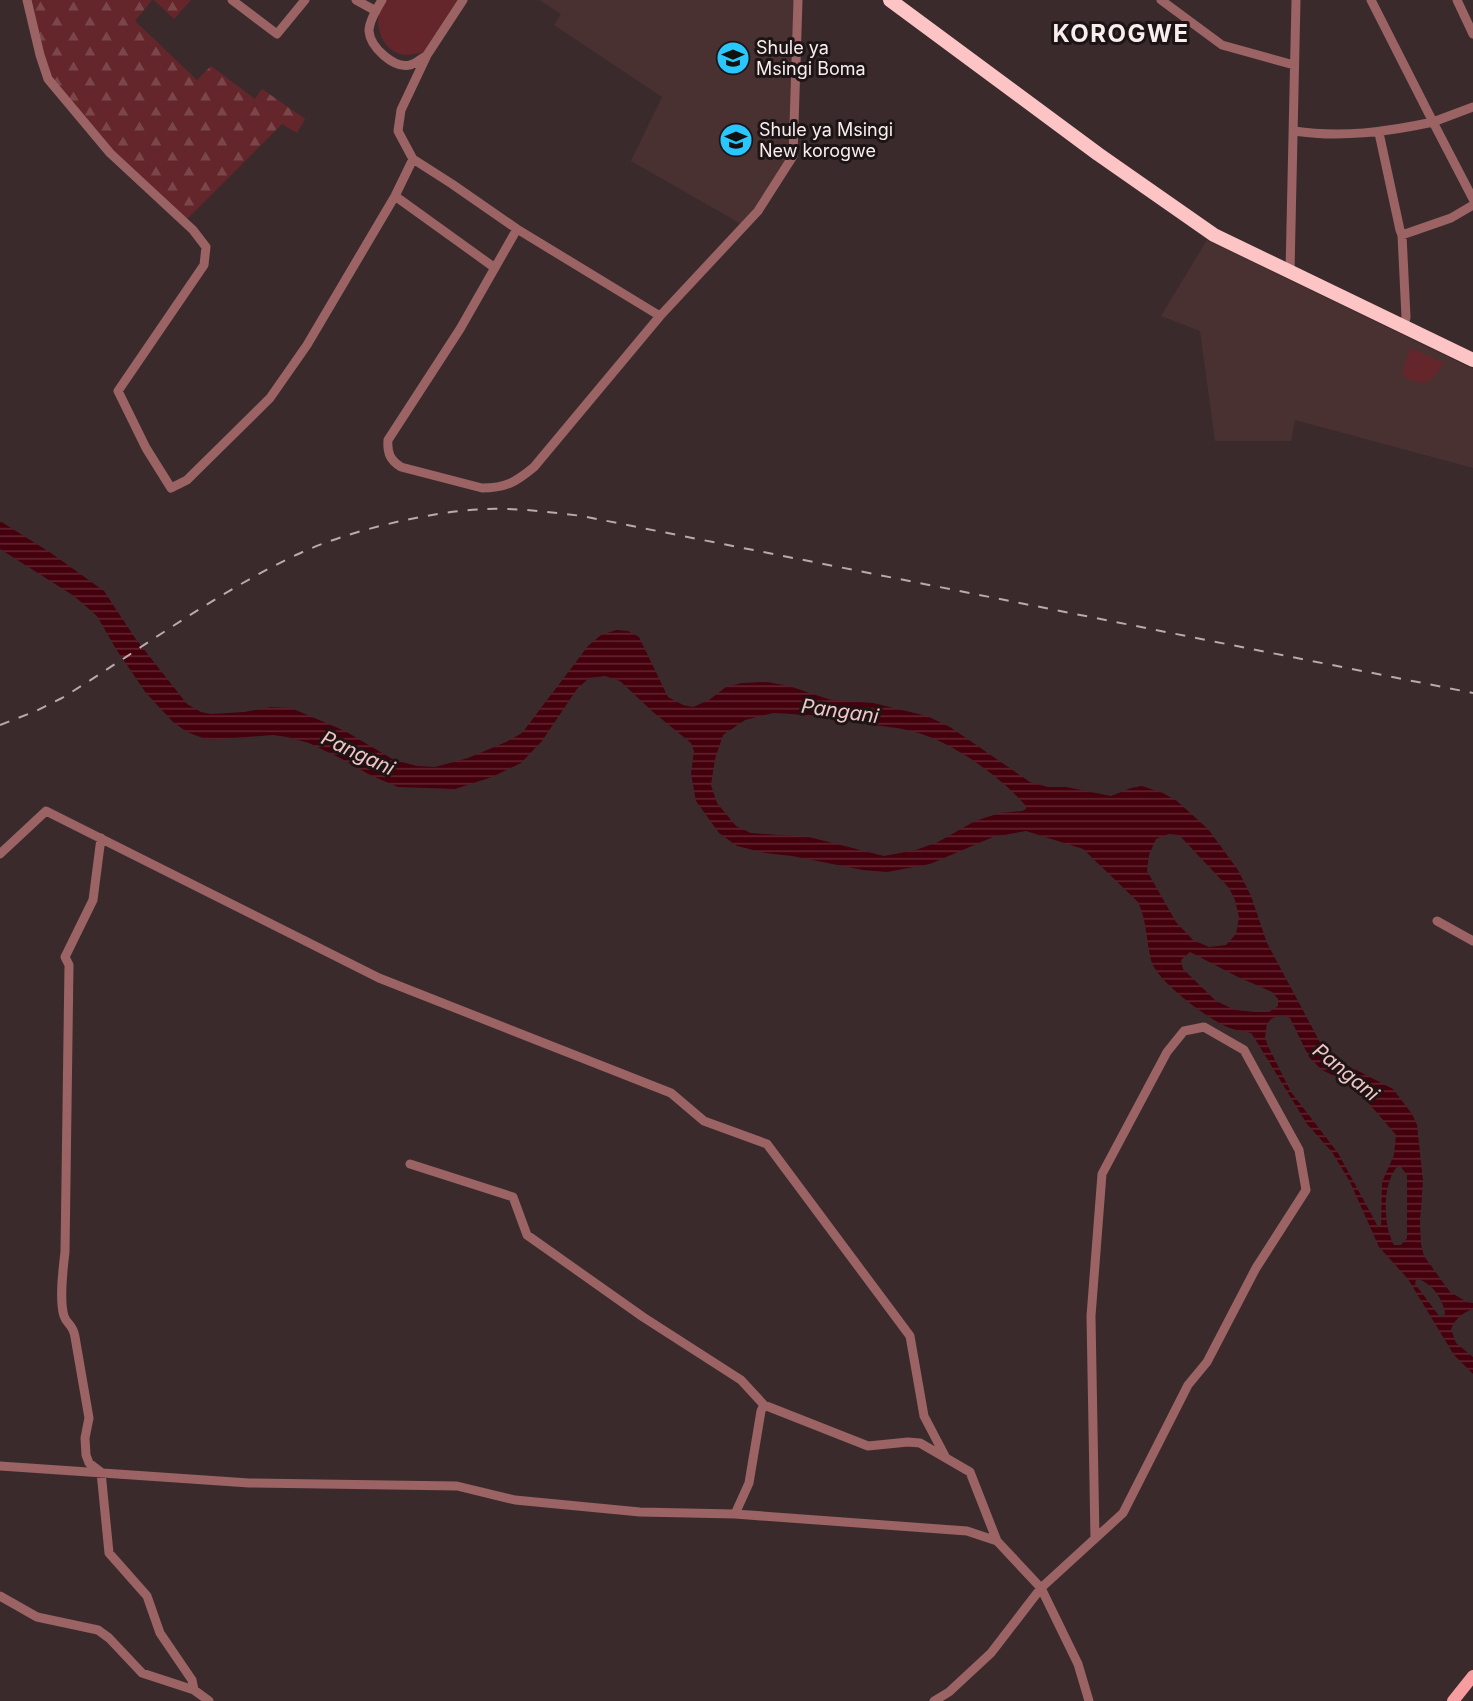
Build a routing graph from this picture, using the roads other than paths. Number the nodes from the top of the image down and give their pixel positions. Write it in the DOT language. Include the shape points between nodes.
graph roads {
  1 [pos="27,0"];
  2 [pos="232,0"];
  3 [pos="305,0"];
  4 [pos="356,0"];
  5 [pos="382,0"];
  6 [pos="463,0"];
  7 [pos="798,0"];
  8 [pos="890,0"];
  9 [pos="1161,0"];
  10 [pos="1296,0"];
  11 [pos="1371,0"];
  12 [pos="1457,0"];
  13 [pos="376,10"];
  14 [pos="1470,19"];
  15 [pos="1473,34"];
  16 [pos="427,55"];
  17 [pos="1294,65"];
  18 [pos="1473,106"];
  19 [pos="1433,122"];
  20 [pos="1294,131"];
  21 [pos="1379,133"];
  22 [pos="413,159"];
  23 [pos="395,196"];
  24 [pos="1473,199"];
  25 [pos="1473,205"];
  26 [pos="517,229"];
  27 [pos="1402,236"];
  28 [pos="495,268"];
  29 [pos="1290,272"];
  30 [pos="660,316"];
  31 [pos="1404,327"];
  32 [pos="1473,360"];
  33 [pos="101,838"];
  34 [pos="0,854"];
  35 [pos="1437,921"];
  36 [pos="1473,941"];
  37 [pos="410,1164"];
  38 [pos="764,1405"];
  39 [pos="946,1458"];
  40 [pos="0,1466"];
  41 [pos="101,1472"];
  42 [pos="735,1514"];
  43 [pos="1095,1539"];
  44 [pos="997,1541"];
  45 [pos="1041,1588"];
  46 [pos="0,1596"];
  47 [pos="1473,1676"];
  48 [pos="194,1690"];
  49 [pos="209,1701"];
  50 [pos="934,1701"];
  51 [pos="1089,1701"];
  52 [pos="1453,1701"];
  1 -- 23 [label="street" via="48,79 110,153 193,230 206,247 204,265 118,391 171,489 187,480 270,398 307,345"];
  2 -- 3 [label="street" via="277,34"];
  4 -- 13 [label="street"];
  5 -- 13 [label="street"];
  6 -- 16 [label="street"];
  7 -- 30 [label="street" via="793,156 758,211"];
  8 -- 29 [label="highway" via="1214,235"];
  9 -- 17 [label="street" via="1222,45"];
  10 -- 17 [label="street"];
  11 -- 19 [label="street"];
  12 -- 14 [label="street"];
  13 -- 16 [label="street" via="369,31 382,54 410,65"];
  14 -- 15 [label="street"];
  16 -- 22 [label="street" via="401,110 398,130"];
  17 -- 20 [label="street"];
  18 -- 19 [label="street"];
  19 -- 21 [label="street"];
  19 -- 24 [label="street"];
  20 -- 21 [label="street"];
  20 -- 29 [label="street"];
  21 -- 27 [label="street"];
  22 -- 23 [label="street"];
  22 -- 26 [label="street"];
  23 -- 28 [label="street"];
  25 -- 27 [label="street" via="1451,218"];
  26 -- 28 [label="street"];
  26 -- 30 [label="street"];
  27 -- 31 [label="street"];
  28 -- 30 [label="street" via="388,440 392,461 401,467 482,489 516,482 534,467"];
  29 -- 31 [label="highway"];
  31 -- 32 [label="highway"];
  33 -- 34 [label="street" via="46,811"];
  33 -- 39 [label="street" via="379,978 671,1093 704,1121 767,1144 910,1336 924,1416"];
  33 -- 41 [label="street" via="93,900 65,957 69,965 62,1282 64,1317 73,1327 89,1418 86,1455 89,1463"];
  35 -- 36 [label="street"];
  37 -- 38 [label="street" via="513,1197 527,1235 741,1380"];
  38 -- 39 [label="street" via="868,1446 920,1443"];
  38 -- 42 [label="street" via="749,1483"];
  39 -- 44 [label="street" via="969,1472"];
  40 -- 41 [label="street"];
  41 -- 42 [label="street" via="249,1483 457,1486 516,1500 640,1512"];
  41 -- 48 [label="street" via="109,1553 147,1596 160,1633 192,1680"];
  42 -- 44 [label="street" via="967,1531"];
  43 -- 43 [label="street" via="1123,1513 1188,1385 1207,1362 1256,1268 1306,1190 1299,1150 1244,1050 1204,1027 1184,1031 1167,1052 1102,1174 1091,1316"];
  43 -- 45 [label="street"];
  44 -- 45 [label="street"];
  45 -- 50 [label="street" via="991,1653"];
  45 -- 51 [label="street" via="1078,1664"];
  46 -- 48 [label="street" via="37,1617 98,1630 142,1673"];
  47 -- 52 [label="main road"];
  48 -- 49 [label="street"];
}
